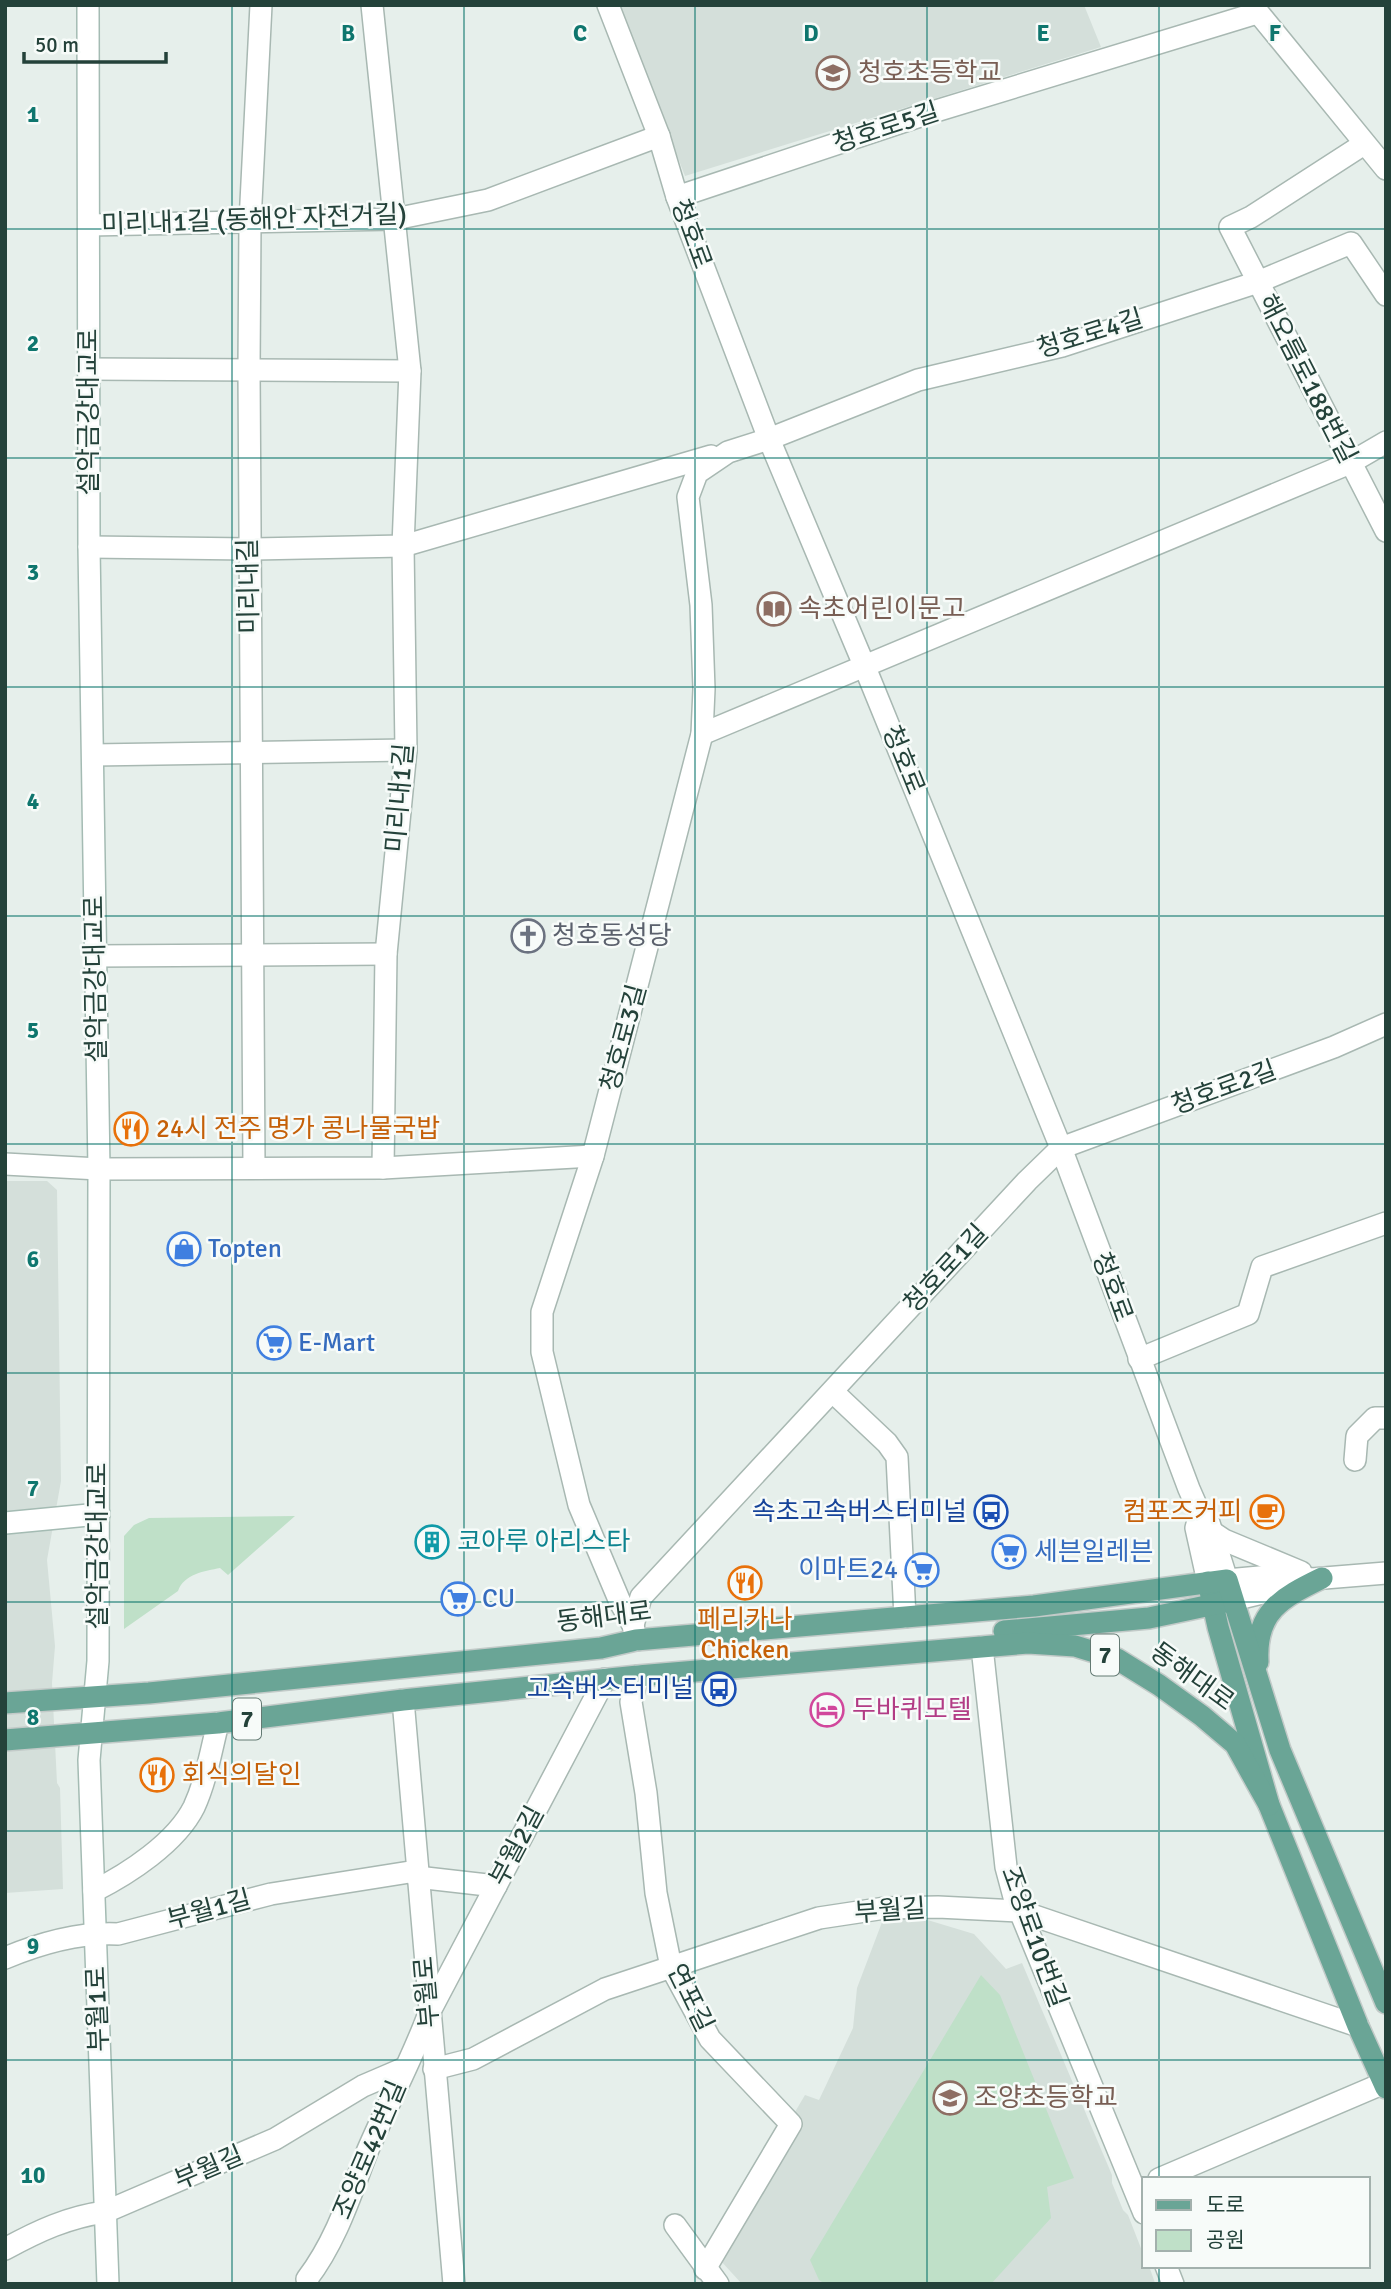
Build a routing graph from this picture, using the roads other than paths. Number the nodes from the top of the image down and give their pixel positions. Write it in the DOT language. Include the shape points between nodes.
graph roads {
  1 [pos="88,5"];
  2 [pos="261,5"];
  3 [pos="372,5"];
  4 [pos="608,5"];
  5 [pos="1254,9"];
  6 [pos="659,136"];
  7 [pos="1364,144"];
  8 [pos="1386,169"];
  9 [pos="677,197"];
  10 [pos="395,219"];
  11 [pos="250,222"];
  12 [pos="89,225"];
  13 [pos="1258,282"];
  14 [pos="1386,295"];
  15 [pos="88,369"];
  16 [pos="248,370"];
  17 [pos="410,371"];
  18 [pos="769,439"];
  19 [pos="1386,442"];
  20 [pos="728,452"];
  21 [pos="1350,463"];
  22 [pos="1386,531"];
  23 [pos="403,546"];
  24 [pos="89,547"];
  25 [pos="248,549"];
  26 [pos="864,665"];
  27 [pos="702,734"];
  28 [pos="406,750"];
  29 [pos="251,752"];
  30 [pos="93,755"];
  31 [pos="252,954"];
  32 [pos="386,954"];
  33 [pos="95,956"];
  34 [pos="1386,1024"];
  35 [pos="1060,1148"];
  36 [pos="593,1156"];
  37 [pos="5,1164"];
  38 [pos="254,1167"];
  39 [pos="383,1168"];
  40 [pos="99,1169"];
  41 [pos="1386,1223"];
  42 [pos="1139,1359"];
  43 [pos="833,1392"];
  44 [pos="1386,1418"];
  45 [pos="1355,1460"];
  46 [pos="99,1514"];
  47 [pos="5,1523"];
  48 [pos="1206,1523"];
  49 [pos="1386,1573"];
  50 [pos="1311,1579"];
  51 [pos="1220,1592"];
  52 [pos="905,1617"];
  53 [pos="634,1632"];
  54 [pos="982,1647"];
  55 [pos="879,1656"];
  56 [pos="638,1676"];
  57 [pos="605,1679"];
  58 [pos="1260,1689"];
  59 [pos="94,1696"];
  60 [pos="403,1700"];
  61 [pos="5,1703"];
  62 [pos="218,1723"];
  63 [pos="90,1733"];
  64 [pos="5,1740"];
  65 [pos="1269,1805"];
  66 [pos="416,1874"];
  67 [pos="496,1886"];
  68 [pos="94,1891"];
  69 [pos="1020,1911"];
  70 [pos="96,1933"];
  71 [pos="5,1958"];
  72 [pos="671,1967"];
  73 [pos="1386,2003"];
  74 [pos="429,2012"];
  75 [pos="1358,2026"];
  76 [pos="405,2068"];
  77 [pos="434,2068"];
  78 [pos="1385,2086"];
  79 [pos="1164,2177"];
  80 [pos="1139,2187"];
  81 [pos="105,2212"];
  82 [pos="675,2225"];
  83 [pos="5,2249"];
  84 [pos="711,2276"];
  85 [pos="306,2282"];
  86 [pos="108,2284"];
  87 [pos="454,2284"];
  1 -- 12 [label="street, 설악금강대교로"];
  2 -- 11 [label="street, 미리내길"];
  3 -- 10 [label="street, 미리내1길"];
  4 -- 6 [label="street, 청호로"];
  5 -- 7 [label="street"];
  5 -- 9 [label="street, 청호로5길"];
  6 -- 9 [label="street, 청호로"];
  6 -- 10 [label="street, 미리내1길 (동해안 자전거길)" via="488,200"];
  7 -- 8 [label="street"];
  7 -- 13 [label="street, 해오름로188번길" via="1230,226"];
  9 -- 18 [label="street, 청호로"];
  10 -- 11 [label="street, 미리내1길 (동해안 자전거길)"];
  10 -- 17 [label="street, 미리내1길"];
  11 -- 12 [label="street, 미리내1길 (동해안 자전거길)"];
  11 -- 16 [label="street, 미리내길"];
  12 -- 15 [label="street, 설악금강대교로"];
  13 -- 14 [label="street, 청호로4길" via="1351,243"];
  13 -- 18 [label="street, 청호로4길" via="1062,346 918,380"];
  13 -- 21 [label="street, 해오름로188번길"];
  15 -- 16 [label="street"];
  15 -- 24 [label="street, 설악금강대교로"];
  16 -- 17 [label="street"];
  16 -- 25 [label="street, 미리내길"];
  17 -- 23 [label="street, 미리내1길"];
  18 -- 20 [label="street, 청호로3길"];
  18 -- 26 [label="street, 청호로"];
  19 -- 21 [label="street"];
  20 -- 23 [label="street"];
  20 -- 27 [label="street, 청호로3길" via="697,473 688,497 701,605"];
  21 -- 22 [label="street, 해오름로188번길"];
  21 -- 26 [label="street"];
  23 -- 25 [label="street"];
  23 -- 28 [label="street, 미리내1길"];
  24 -- 25 [label="street"];
  24 -- 30 [label="street, 설악금강대교로"];
  25 -- 29 [label="street, 미리내길"];
  26 -- 27 [label="street"];
  26 -- 35 [label="street, 청호로"];
  27 -- 36 [label="street, 청호로3길"];
  28 -- 29 [label="street"];
  28 -- 32 [label="street, 미리내1길"];
  29 -- 30 [label="street"];
  29 -- 31 [label="street, 미리내길"];
  30 -- 33 [label="street, 설악금강대교로"];
  31 -- 32 [label="street"];
  31 -- 33 [label="street"];
  31 -- 38 [label="street, 미리내길"];
  32 -- 39 [label="street, 미리내1길"];
  33 -- 40 [label="street, 설악금강대교로"];
  34 -- 35 [label="street, 청호로2길"];
  35 -- 42 [label="street, 청호로"];
  35 -- 43 [label="street, 청호로1길"];
  36 -- 39 [label="street"];
  36 -- 53 [label="street, 청호로3길" via="542,1312 541,1352 579,1505"];
  37 -- 40 [label="street"];
  38 -- 39 [label="street"];
  38 -- 40 [label="street"];
  40 -- 46 [label="street, 설악금강대교로"];
  41 -- 42 [label="street" via="1262,1267 1248,1314"];
  42 -- 48 [label="street, 청호로"];
  43 -- 52 [label="street" via="897,1457"];
  43 -- 53 [label="street, 청호로1길" via="641,1597"];
  44 -- 45 [label="street" via="1375,1419 1357,1436"];
  46 -- 47 [label="street"];
  46 -- 59 [label="street, 설악금강대교로"];
  48 -- 50 [label="street" via="1224,1540"];
  48 -- 51 [label="street, 청호로" via="1196,1528"];
  49 -- 50 [label="street"];
  50 -- 51 [label="street" via="1283,1588"];
  50 -- 58 [label="main road" via="1275,1606 1261,1628 1257,1641"];
  51 -- 52 [label="main road, 동해대로 / 7"];
  51 -- 55 [label="main road, 동해대로 / 7" via="1149,1618 941,1637"];
  51 -- 58 [label="main road, 동해대로"];
  51 -- 65 [label="main road, 동해대로 / 7"];
  52 -- 53 [label="main road, 동해대로 / 7"];
  53 -- 56 [label="main road"];
  53 -- 59 [label="main road, 동해대로 / 7" via="601,1648"];
  54 -- 55 [label="main road, 동해대로 / 7"];
  54 -- 65 [label="main road, 동해대로 / 7" via="1028,1643 1075,1646 1117,1659 1160,1685 1235,1744"];
  54 -- 69 [label="street, 조양로10번길" via="1006,1867"];
  55 -- 56 [label="main road, 동해대로 / 7"];
  56 -- 57 [label="main road, 동해대로 / 7"];
  56 -- 72 [label="street, 연포길" via="631,1702 656,1893"];
  57 -- 60 [label="main road, 동해대로 / 7"];
  57 -- 67 [label="street, 부월2길"];
  58 -- 73 [label="main road, 동해대로" via="1280,1750"];
  59 -- 61 [label="main road, 동해대로 / 7"];
  59 -- 63 [label="street, 설악금강대교로"];
  60 -- 62 [label="main road, 동해대로 / 7"];
  60 -- 66 [label="street, 부월로"];
  62 -- 63 [label="main road, 동해대로 / 7"];
  62 -- 68 [label="street" via="202,1784 185,1822 136,1866"];
  63 -- 64 [label="main road, 동해대로 / 7"];
  63 -- 68 [label="street, 부월1로"];
  65 -- 75 [label="main road, 동해대로 / 7"];
  66 -- 67 [label="street, 부월1길"];
  66 -- 70 [label="street, 부월1길" via="271,1894 118,1934"];
  66 -- 74 [label="street, 부월로"];
  67 -- 74 [label="street, 부월2길"];
  68 -- 70 [label="street, 부월1로"];
  69 -- 72 [label="street, 부월길" via="886,1908 819,1918"];
  69 -- 75 [label="street, 부월길"];
  69 -- 80 [label="street, 조양로10번길"];
  70 -- 71 [label="street, 부월1길" via="37,1944"];
  70 -- 81 [label="street, 부월1로"];
  72 -- 77 [label="street, 부월길" via="605,1989 473,2059"];
  72 -- 84 [label="street, 연포길" via="710,2039 791,2124"];
  74 -- 76 [label="street, 조양로42번길"];
  74 -- 77 [label="street, 부월로"];
  75 -- 78 [label="main road, 동해대로 / 7"];
  76 -- 81 [label="street, 부월길" via="363,2086 275,2139"];
  76 -- 85 [label="street, 조양로42번길" via="340,2223"];
  77 -- 87 [label="street, 부월로"];
  78 -- 79 [label="street, 동해대로"];
  81 -- 83 [label="street, 부월길" via="60,2222"];
  81 -- 86 [label="street, 부월1로"];
  82 -- 84 [label="street, 연포길"];
}
